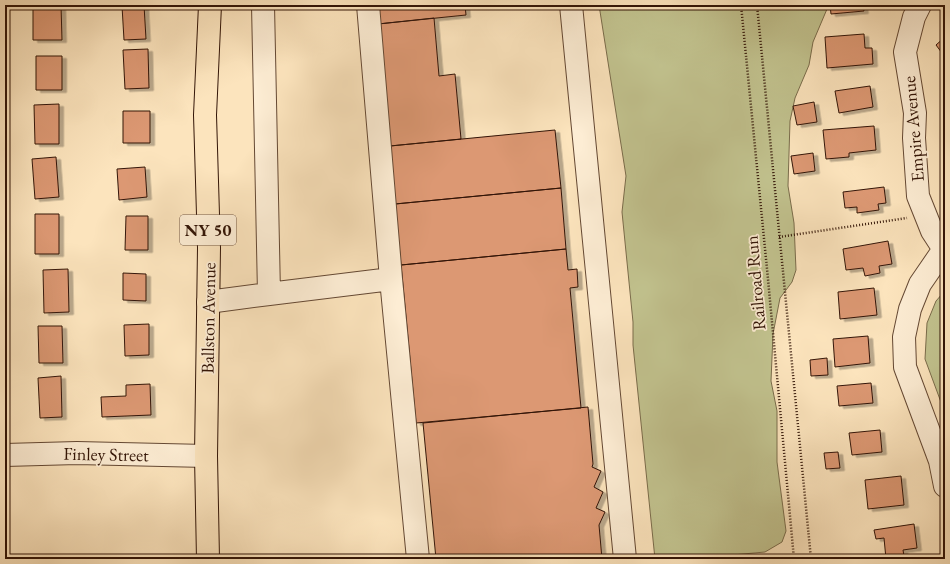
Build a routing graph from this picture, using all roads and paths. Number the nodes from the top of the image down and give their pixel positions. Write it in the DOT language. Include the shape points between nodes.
graph roads {
  1 [pos="210,5"];
  2 [pos="263,5"];
  3 [pos="368,5"];
  4 [pos="571,5"];
  5 [pos="741,5"];
  6 [pos="757,5"];
  7 [pos="920,5"];
  8 [pos="912,218"];
  9 [pos="779,237"];
  10 [pos="944,250"];
  11 [pos="391,279"];
  12 [pos="268,294"];
  13 [pos="208,302"];
  14 [pos="5,455"];
  15 [pos="206,456"];
  16 [pos="945,486"];
  17 [pos="208,559"];
  18 [pos="418,559"];
  19 [pos="625,559"];
  20 [pos="794,559"];
  21 [pos="811,559"];
  1 -- 13 [label="highway, Ballston Avenue / NY 50" via="205,115"];
  2 -- 12 [label="street"];
  3 -- 11 [label="street"];
  4 -- 19 [label="street"];
  5 -- 20 [label="path, Railroad Run"];
  6 -- 9 [label="path"];
  7 -- 10 [label="street, Empire Avenue" via="914,17 905,52 915,113 918,196 932,231"];
  8 -- 9 [label="path, Railroad Run"];
  9 -- 21 [label="path"];
  10 -- 16 [label="street" via="920,284 910,309 904,337 905,367 940,461"];
  11 -- 12 [label="street"];
  11 -- 18 [label="street"];
  12 -- 13 [label="street"];
  13 -- 15 [label="highway, Ballston Avenue / NY 50"];
  14 -- 15 [label="street, Finley Street" via="77,453"];
  15 -- 17 [label="highway, Ballston Avenue / NY 50"];
}
